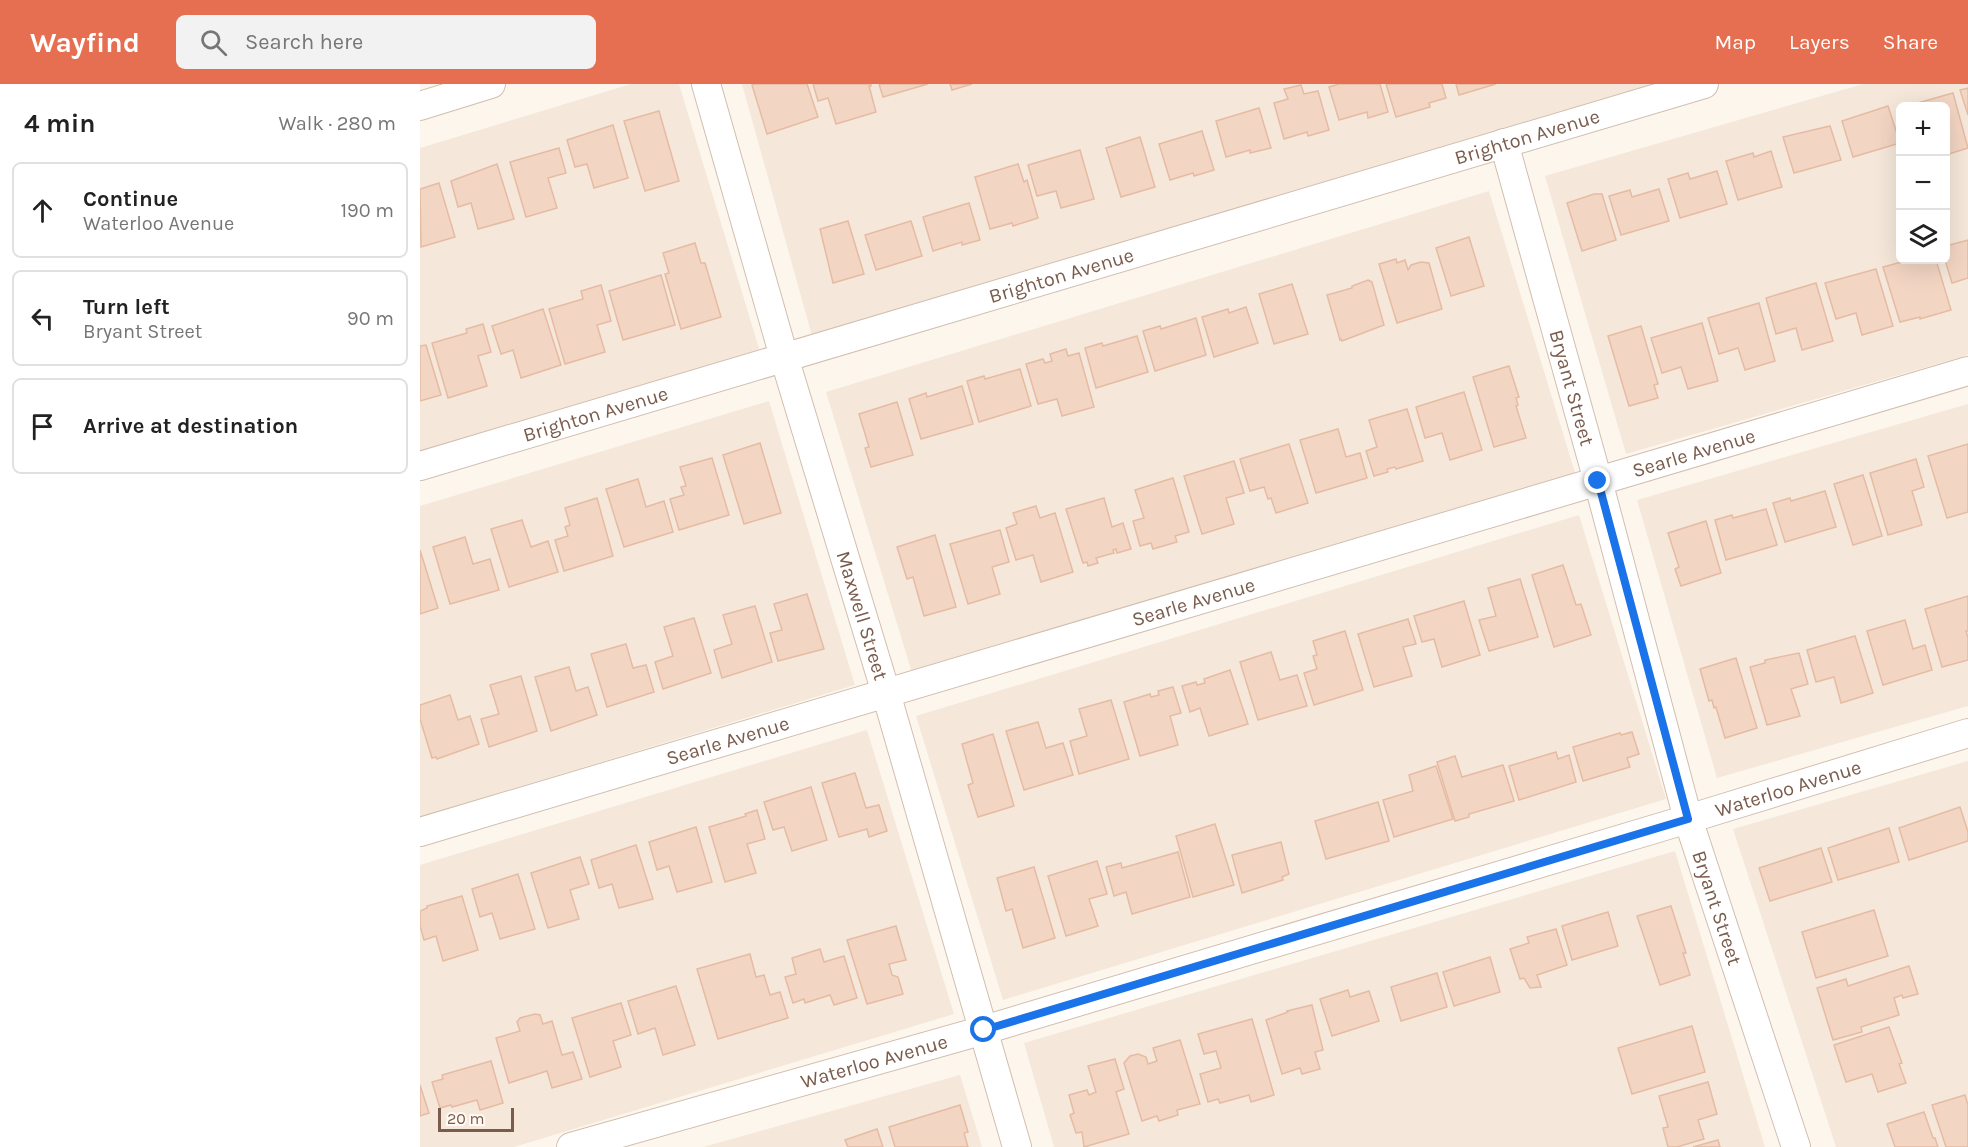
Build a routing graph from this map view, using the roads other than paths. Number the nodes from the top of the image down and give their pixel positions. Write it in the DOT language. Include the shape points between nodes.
graph roads {
  1 [pos="491,84"];
  2 [pos="706,84"];
  3 [pos="1704,84"];
  4 [pos="420,105"];
  5 [pos="1504,143"];
  6 [pos="784,357"];
  7 [pos="1968,371"];
  8 [pos="420,466"];
  9 [pos="1598,481"];
  10 [pos="886,693"];
  11 [pos="1968,733"];
  12 [pos="1688,819"];
  13 [pos="420,832"];
  14 [pos="984,1030"];
  15 [pos="571,1147"];
  16 [pos="1017,1147"];
  17 [pos="1796,1147"];
  1 -- 4 [label="street"];
  2 -- 6 [label="street, Maxwell Street"];
  3 -- 5 [label="street, Brighton Avenue"];
  5 -- 6 [label="street, Brighton Avenue"];
  5 -- 9 [label="street, Bryant Street"];
  6 -- 8 [label="street, Brighton Avenue"];
  6 -- 10 [label="street, Maxwell Street"];
  7 -- 9 [label="street, Searle Avenue"];
  9 -- 10 [label="street, Searle Avenue"];
  9 -- 12 [label="street, Bryant Street"];
  10 -- 13 [label="street, Searle Avenue"];
  10 -- 14 [label="street, Maxwell Street"];
  11 -- 12 [label="street, Waterloo Avenue"];
  12 -- 14 [label="street, Waterloo Avenue"];
  12 -- 17 [label="street, Bryant Street"];
  14 -- 15 [label="street, Waterloo Avenue"];
  14 -- 16 [label="street, Maxwell Street"];
}
